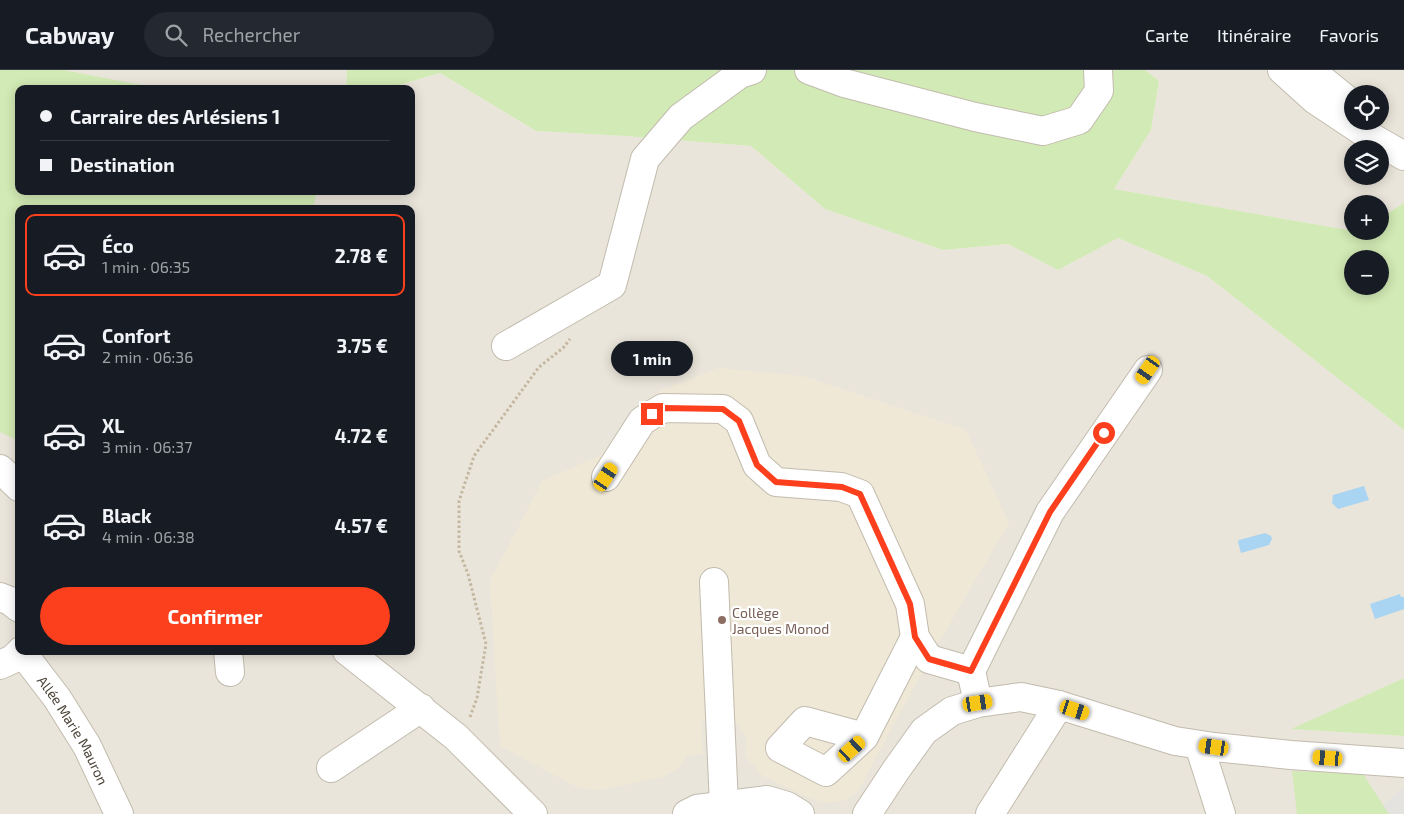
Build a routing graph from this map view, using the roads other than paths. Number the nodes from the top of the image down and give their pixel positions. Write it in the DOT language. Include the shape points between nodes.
graph roads {
  1 [pos="752,70"];
  2 [pos="809,70"];
  3 [pos="1098,70"];
  4 [pos="1282,70"];
  5 [pos="1310,70"];
  6 [pos="1344,98"];
  7 [pos="1389,126"];
  8 [pos="1404,134"];
  9 [pos="1404,156"];
  10 [pos="506,346"];
  11 [pos="1148,370"];
  12 [pos="0,467"];
  13 [pos="15,470"];
  14 [pos="606,477"];
  15 [pos="15,483"];
  16 [pos="714,582"];
  17 [pos="0,597"];
  18 [pos="15,605"];
  19 [pos="915,637"];
  20 [pos="18,655"];
  21 [pos="24,655"];
  22 [pos="352,655"];
  23 [pos="0,665"];
  24 [pos="971,671"];
  25 [pos="978,703"];
  26 [pos="1059,705"];
  27 [pos="421,708"];
  28 [pos="864,737"];
  29 [pos="1199,745"];
  30 [pos="1404,763"];
  31 [pos="331,768"];
  32 [pos="1404,769"];
  33 [pos="1404,780"];
  34 [pos="507,804"];
  35 [pos="724,805"];
  36 [pos="119,814"];
  37 [pos="533,814"];
  38 [pos="687,814"];
  39 [pos="800,814"];
  40 [pos="867,814"];
  41 [pos="990,814"];
  42 [pos="1221,814"];
  1 -- 10 [label="street" via="740,74 681,117 645,159 612,285"];
  2 -- 3 [label="street" via="975,117 1044,131 1079,120 1099,90"];
  4 -- 9 [label="street" via="1314,99"];
  5 -- 6 [label="street"];
  7 -- 8 [label="street"];
  11 -- 24 [label="street" via="1050,512"];
  12 -- 13 [label="street"];
  12 -- 15 [label="street"];
  14 -- 19 [label="street" via="642,421 663,408 723,409 739,421 757,465 776,482 842,487 860,494 910,604"];
  16 -- 35 [label="street"];
  17 -- 18 [label="street"];
  19 -- 24 [label="street" via="929,659"];
  19 -- 28 [label="street"];
  20 -- 23 [label="street"];
  21 -- 36 [label="street, Allée Marie Mauron" via="57,698 87,746"];
  22 -- 27 [label="street"];
  24 -- 25 [label="street"];
  25 -- 26 [label="street" via="1021,697"];
  25 -- 40 [label="street" via="952,711 924,731"];
  26 -- 29 [label="street" via="1175,741"];
  26 -- 41 [label="street"];
  27 -- 31 [label="street"];
  27 -- 34 [label="street" via="461,742"];
  29 -- 30 [label="street"];
  29 -- 42 [label="street"];
  32 -- 33 [label="street"];
  34 -- 37 [label="street"];
  35 -- 38 [label="street" via="696,809"];
  35 -- 39 [label="street" via="767,800"];
}
